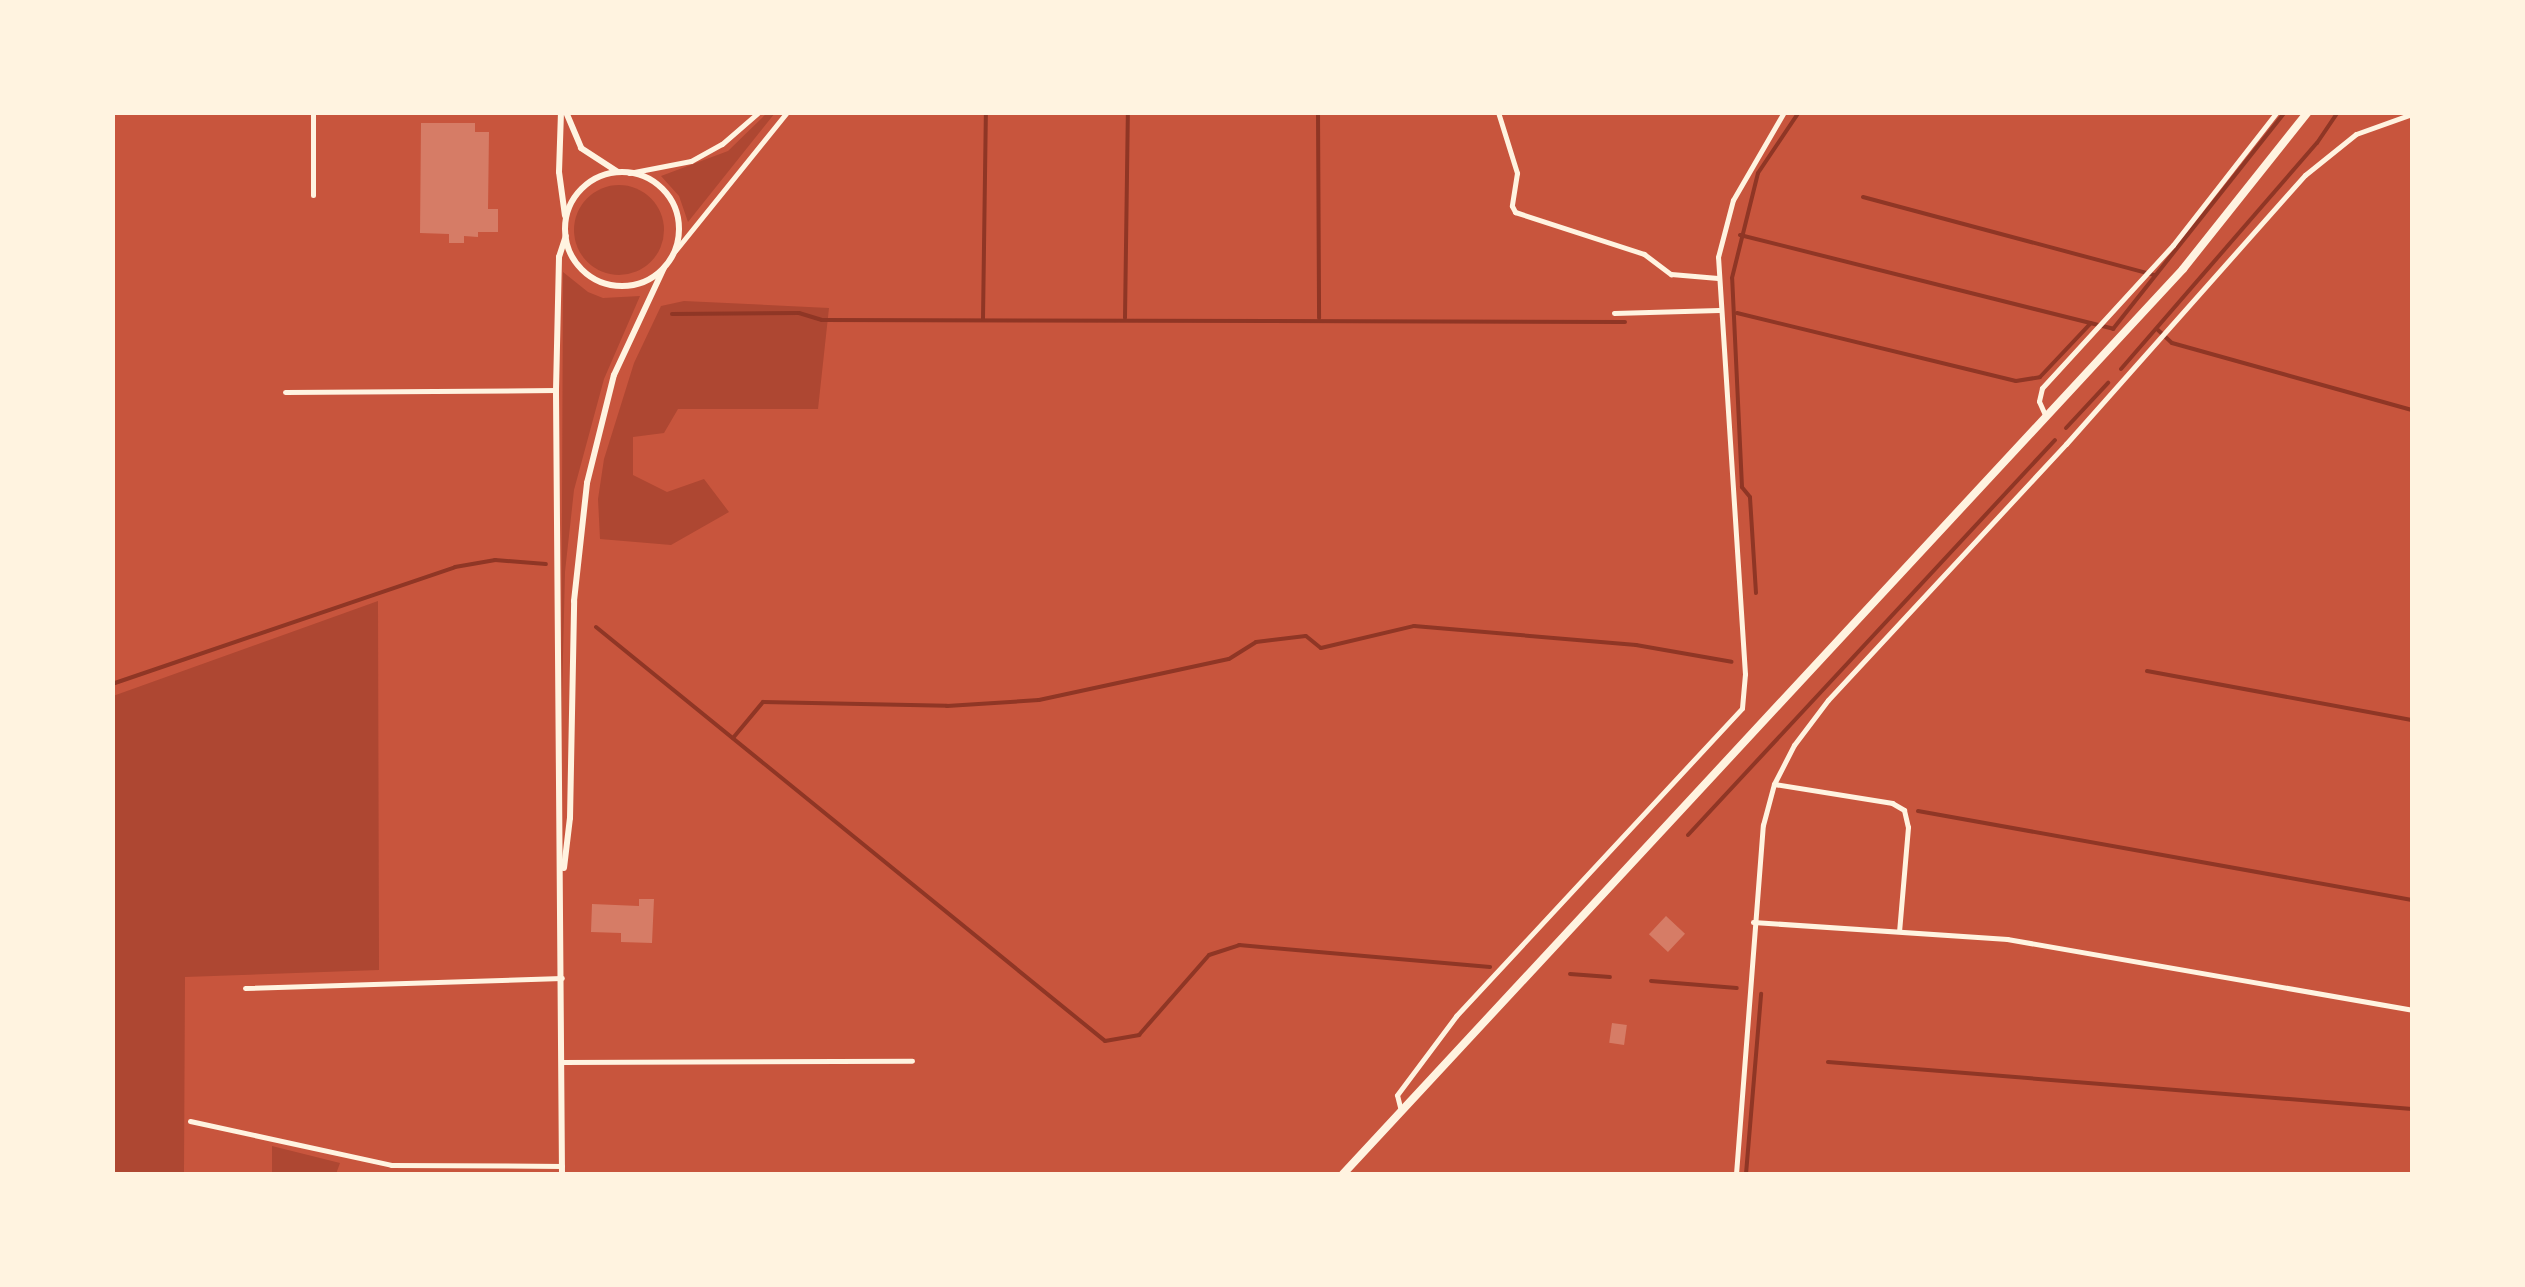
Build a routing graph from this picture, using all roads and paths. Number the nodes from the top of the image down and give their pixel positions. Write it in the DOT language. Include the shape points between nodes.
graph roads {
  1 [pos="313,112"];
  2 [pos="564,112"];
  3 [pos="759,112"];
  4 [pos="787,112"];
  5 [pos="1498,112"];
  6 [pos="1784,112"];
  7 [pos="2278,112"];
  8 [pos="2308,112"];
  9 [pos="2412,114"];
  10 [pos="619,172"];
  11 [pos="629,172"];
  12 [pos="312,195"];
  13 [pos="566,220"];
  14 [pos="566,236"];
  15 [pos="675,251"];
  16 [pos="664,268"];
  17 [pos="1718,278"];
  18 [pos="1719,310"];
  19 [pos="1614,313"];
  20 [pos="556,390"];
  21 [pos="285,392"];
  22 [pos="2046,417"];
  23 [pos="1774,784"];
  24 [pos="562,884"];
  25 [pos="1753,922"];
  26 [pos="1899,931"];
  27 [pos="562,978"];
  28 [pos="245,988"];
  29 [pos="2412,1010"];
  30 [pos="912,1061"];
  31 [pos="562,1062"];
  32 [pos="1401,1111"];
  33 [pos="190,1121"];
  34 [pos="562,1170"];
  35 [pos="1343,1174"];
  36 [pos="1736,1174"];
  1 -- 12 [label="street"];
  2 -- 10 [label="main road" via="581,148"];
  2 -- 13 [label="main road" via="559,172"];
  3 -- 11 [label="street" via="691,161"];
  4 -- 15 [label="street"];
  5 -- 17 [label="street" via="1518,178 1515,212 1648,256 1671,274"];
  6 -- 17 [label="street" via="1730,208"];
  7 -- 22 [label="street" via="2042,388"];
  8 -- 22 [label="main road" via="2183,269"];
  9 -- 23 [label="street" via="2368,127 2325,156 1828,700"];
  10 -- 11 [label="main road"];
  10 -- 13 [label="main road" via="578,192"];
  11 -- 15 [label="main road" via="671,200 678,216"];
  13 -- 14 [label="main road"];
  14 -- 16 [label="main road" via="582,269 614,286 632,286"];
  14 -- 20 [label="main road" via="559,258"];
  15 -- 16 [label="main road"];
  16 -- 24 [label="main road" via="614,375 587,483 573,618 570,818"];
  17 -- 18 [label="street"];
  18 -- 19 [label="street"];
  18 -- 32 [label="street" via="1746,674 1742,708 1456,1016 1397,1095"];
  20 -- 21 [label="street"];
  20 -- 24 [label="main road"];
  22 -- 32 [label="main road"];
  23 -- 25 [label="street"];
  23 -- 26 [label="street" via="1902,808 1908,823"];
  24 -- 27 [label="main road"];
  25 -- 26 [label="street"];
  25 -- 36 [label="street"];
  26 -- 29 [label="street" via="2068,948"];
  27 -- 28 [label="street"];
  27 -- 31 [label="main road"];
  30 -- 31 [label="street"];
  31 -- 34 [label="main road"];
  32 -- 35 [label="main road"];
  33 -- 34 [label="street" via="391,1164"];
}
